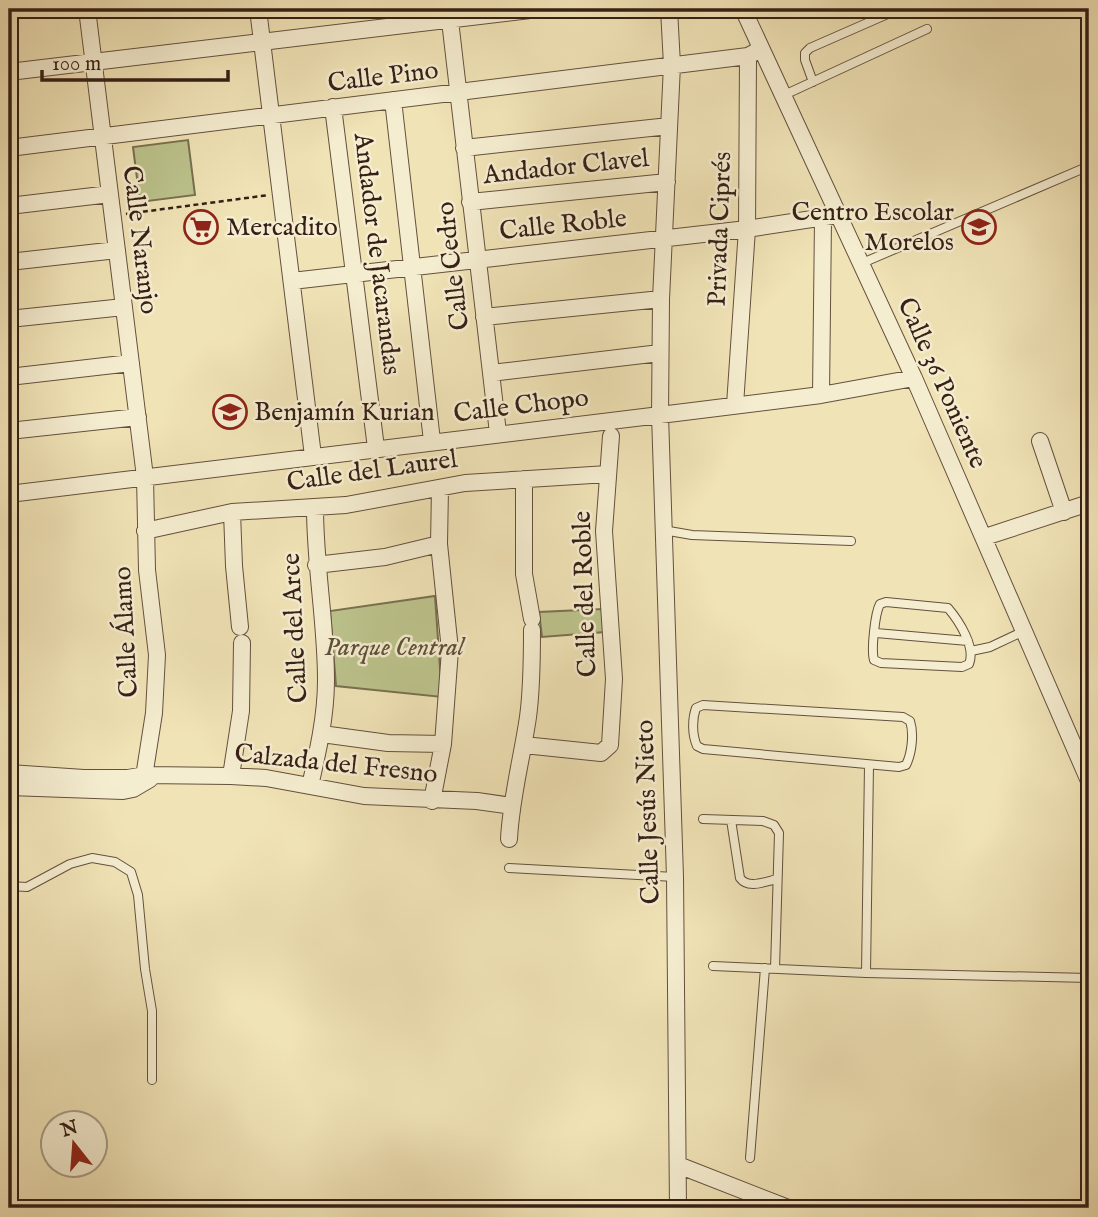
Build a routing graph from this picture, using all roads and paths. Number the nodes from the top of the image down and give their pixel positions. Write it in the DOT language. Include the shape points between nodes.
graph roads {
  1 [pos="87,9"];
  2 [pos="258,9"];
  3 [pos="538,9"];
  4 [pos="669,9"];
  5 [pos="743,9"];
  6 [pos="899,9"];
  7 [pos="449,14"];
  8 [pos="927,29"];
  9 [pos="262,42"];
  10 [pos="755,52"];
  11 [pos="93,62"];
  12 [pos="672,65"];
  13 [pos="9,72"];
  14 [pos="813,82"];
  15 [pos="457,92"];
  16 [pos="782,96"];
  17 [pos="393,100"];
  18 [pos="334,107"];
  19 [pos="272,115"];
  20 [pos="669,125"];
  21 [pos="103,136"];
  22 [pos="9,148"];
  23 [pos="464,148"];
  24 [pos="1089,166"];
  25 [pos="667,182"];
  26 [pos="110,194"];
  27 [pos="281,194"];
  28 [pos="470,202"];
  29 [pos="9,206"];
  30 [pos="113,216"];
  31 [pos="831,217"];
  32 [pos="747,229"];
  33 [pos="665,239"];
  34 [pos="117,250"];
  35 [pos="477,259"];
  36 [pos="9,262"];
  37 [pos="860,264"];
  38 [pos="412,267"];
  39 [pos="354,274"];
  40 [pos="292,281"];
  41 [pos="661,299"];
  42 [pos="124,307"];
  43 [pos="484,317"];
  44 [pos="9,319"];
  45 [pos="660,353"];
  46 [pos="131,363"];
  47 [pos="491,373"];
  48 [pos="9,377"];
  49 [pos="914,378"];
  50 [pos="821,395"];
  51 [pos="735,405"];
  52 [pos="660,415"];
  53 [pos="138,417"];
  54 [pos="9,431"];
  55 [pos="498,433"];
  56 [pos="611,436"];
  57 [pos="432,441"];
  58 [pos="1041,441"];
  59 [pos="376,448"];
  60 [pos="313,456"];
  61 [pos="608,474"];
  62 [pos="145,477"];
  63 [pos="524,479"];
  64 [pos="440,488"];
  65 [pos="9,494"];
  66 [pos="1089,503"];
  67 [pos="315,508"];
  68 [pos="232,512"];
  69 [pos="1064,512"];
  70 [pos="663,530"];
  71 [pos="145,531"];
  72 [pos="985,537"];
  73 [pos="851,541"];
  74 [pos="439,544"];
  75 [pos="316,565"];
  76 [pos="1024,631"];
  77 [pos="876,633"];
  78 [pos="968,641"];
  79 [pos="971,651"];
  80 [pos="322,734"];
  81 [pos="443,744"];
  82 [pos="524,745"];
  83 [pos="869,765"];
  84 [pos="9,774"];
  85 [pos="231,776"];
  86 [pos="148,778"];
  87 [pos="1089,781"];
  88 [pos="310,786"];
  89 [pos="9,787"];
  90 [pos="432,801"];
  91 [pos="512,806"];
  92 [pos="703,819"];
  93 [pos="731,820"];
  94 [pos="509,839"];
  95 [pos="509,868"];
  96 [pos="675,877"];
  97 [pos="777,879"];
  98 [pos="9,886"];
  99 [pos="713,966"];
  100 [pos="765,968"];
  101 [pos="775,969"];
  102 [pos="866,973"];
  103 [pos="1089,978"];
  104 [pos="152,1080"];
  105 [pos="750,1158"];
  106 [pos="678,1165"];
  107 [pos="678,1208"];
  108 [pos="788,1208"];
  1 -- 11 [label="street, Calle Naranjo"];
  2 -- 9 [label="street"];
  3 -- 7 [label="street"];
  4 -- 12 [label="street, Calle Jesús Nieto"];
  5 -- 10 [label="street, Calle 36 Poniente"];
  6 -- 14 [label="lane" via="810,48 805,60"];
  7 -- 9 [label="street"];
  7 -- 15 [label="street, Calle Cedro"];
  8 -- 14 [label="lane"];
  9 -- 11 [label="street"];
  9 -- 19 [label="street"];
  10 -- 12 [label="street, Calle Pino"];
  10 -- 16 [label="street, Calle 36 Poniente"];
  10 -- 32 [label="street, Privada Ciprés"];
  11 -- 13 [label="street"];
  11 -- 21 [label="street, Calle Naranjo"];
  12 -- 15 [label="street, Calle Pino"];
  12 -- 20 [label="street, Calle Jesús Nieto"];
  14 -- 16 [label="lane"];
  15 -- 17 [label="street, Calle Pino"];
  15 -- 23 [label="street, Calle Cedro"];
  16 -- 31 [label="street, Calle 36 Poniente"];
  17 -- 18 [label="street, Calle Pino"];
  17 -- 38 [label="street"];
  18 -- 19 [label="street, Calle Pino"];
  18 -- 39 [label="street, Andador de Jacarandas"];
  19 -- 21 [label="street, Calle Pino"];
  19 -- 27 [label="street"];
  20 -- 23 [label="street"];
  20 -- 25 [label="street, Calle Jesús Nieto"];
  21 -- 22 [label="street, Calle Pino"];
  21 -- 26 [label="street, Calle Naranjo"];
  23 -- 28 [label="street, Calle Cedro"];
  24 -- 37 [label="lane"];
  25 -- 28 [label="street, Andador Clavel"];
  25 -- 33 [label="street, Calle Jesús Nieto"];
  26 -- 29 [label="street"];
  26 -- 30 [label="street, Calle Naranjo"];
  27 -- 30 [label="path"];
  27 -- 40 [label="street"];
  28 -- 35 [label="street, Calle Cedro"];
  30 -- 34 [label="street, Calle Naranjo"];
  31 -- 32 [label="street, Calle Roble"];
  31 -- 37 [label="street, Calle 36 Poniente"];
  31 -- 50 [label="street"];
  32 -- 33 [label="street, Calle Roble"];
  32 -- 51 [label="street, Privada Ciprés"];
  33 -- 35 [label="street, Calle Roble"];
  33 -- 41 [label="street, Calle Jesús Nieto"];
  34 -- 36 [label="street"];
  34 -- 42 [label="street, Calle Naranjo"];
  35 -- 38 [label="street, Calle Roble"];
  35 -- 43 [label="street, Calle Cedro"];
  37 -- 49 [label="street, Calle 36 Poniente"];
  38 -- 39 [label="street, Calle Roble"];
  38 -- 57 [label="street"];
  39 -- 40 [label="street, Calle Roble"];
  39 -- 59 [label="street, Andador de Jacarandas"];
  40 -- 60 [label="street"];
  41 -- 43 [label="street"];
  41 -- 45 [label="street, Calle Jesús Nieto"];
  42 -- 44 [label="street"];
  42 -- 46 [label="street, Calle Naranjo"];
  43 -- 47 [label="street, Calle Cedro"];
  45 -- 47 [label="street"];
  45 -- 52 [label="street, Calle Jesús Nieto"];
  46 -- 48 [label="street"];
  46 -- 53 [label="street, Calle Naranjo"];
  47 -- 55 [label="street, Calle Cedro"];
  49 -- 50 [label="street, Calle Chopo"];
  49 -- 72 [label="street, Calle 36 Poniente"];
  50 -- 51 [label="street, Calle Chopo"];
  51 -- 52 [label="street, Calle Chopo"];
  52 -- 55 [label="street, Calle Chopo"];
  52 -- 70 [label="street, Calle Jesús Nieto"];
  53 -- 54 [label="street"];
  53 -- 62 [label="street, Calle Naranjo"];
  55 -- 57 [label="street, Calle Chopo"];
  56 -- 61 [label="street, Calle del Roble"];
  57 -- 59 [label="street, Calle Chopo"];
  58 -- 69 [label="street"];
  59 -- 60 [label="street, Calle Chopo"];
  60 -- 62 [label="street, Calle Chopo"];
  61 -- 63 [label="street, Calle del Laurel"];
  61 -- 82 [label="street, Calle del Roble" via="604,531 614,679 610,745 601,753"];
  62 -- 65 [label="street, Calle Chopo"];
  62 -- 71 [label="street, Calle Álamo"];
  63 -- 64 [label="street, Calle del Laurel"];
  63 -- 82 [label="street" via="524,574 532,624"];
  64 -- 67 [label="street, Calle del Laurel"];
  64 -- 74 [label="street"];
  66 -- 69 [label="street"];
  67 -- 68 [label="street, Calle del Laurel"];
  67 -- 75 [label="street, Calle del Arce"];
  68 -- 71 [label="street, Calle del Laurel"];
  68 -- 85 [label="street" via="242,711"];
  69 -- 72 [label="street"];
  70 -- 73 [label="lane" via="692,536"];
  70 -- 96 [label="street, Calle Jesús Nieto"];
  71 -- 86 [label="street, Calle Álamo" via="157,655"];
  72 -- 76 [label="street, Calle 36 Poniente"];
  74 -- 75 [label="street" via="385,557"];
  74 -- 81 [label="street" via="450,650"];
  75 -- 80 [label="street, Calle del Arce" via="326,678"];
  76 -- 79 [label="lane"];
  76 -- 87 [label="street, Calle 36 Poniente"];
  77 -- 78 [label="lane"];
  77 -- 78 [label="lane" via="876,610 887,601 944,607"];
  77 -- 79 [label="lane" via="872,653 881,663 962,667 969,664"];
  78 -- 79 [label="lane"];
  80 -- 81 [label="street" via="388,743"];
  80 -- 88 [label="street, Calle del Arce"];
  81 -- 90 [label="street"];
  82 -- 91 [label="street"];
  83 -- 83 [label="lane" via="906,765 910,721 703,705 693,715 694,740 703,749"];
  83 -- 102 [label="lane"];
  84 -- 86 [label="street, Calzada del Fresno"];
  85 -- 86 [label="street, Calzada del Fresno"];
  85 -- 88 [label="street, Calzada del Fresno"];
  86 -- 89 [label="street, Calzada del Fresno" via="123,791"];
  88 -- 90 [label="street, Calzada del Fresno"];
  90 -- 91 [label="street, Calzada del Fresno"];
  91 -- 94 [label="street"];
  92 -- 93 [label="lane"];
  93 -- 97 [label="lane" via="774,825 779,833"];
  93 -- 97 [label="lane" via="743,883"];
  95 -- 96 [label="lane"];
  96 -- 106 [label="street, Calle Jesús Nieto"];
  97 -- 101 [label="lane"];
  98 -- 104 [label="lane" via="26,887 70,863 92,858 115,862 131,872 152,1011"];
  99 -- 100 [label="lane"];
  100 -- 101 [label="lane"];
  100 -- 105 [label="lane"];
  101 -- 102 [label="lane"];
  102 -- 103 [label="lane"];
  106 -- 107 [label="street, Calle Jesús Nieto"];
  106 -- 108 [label="street"];
}
